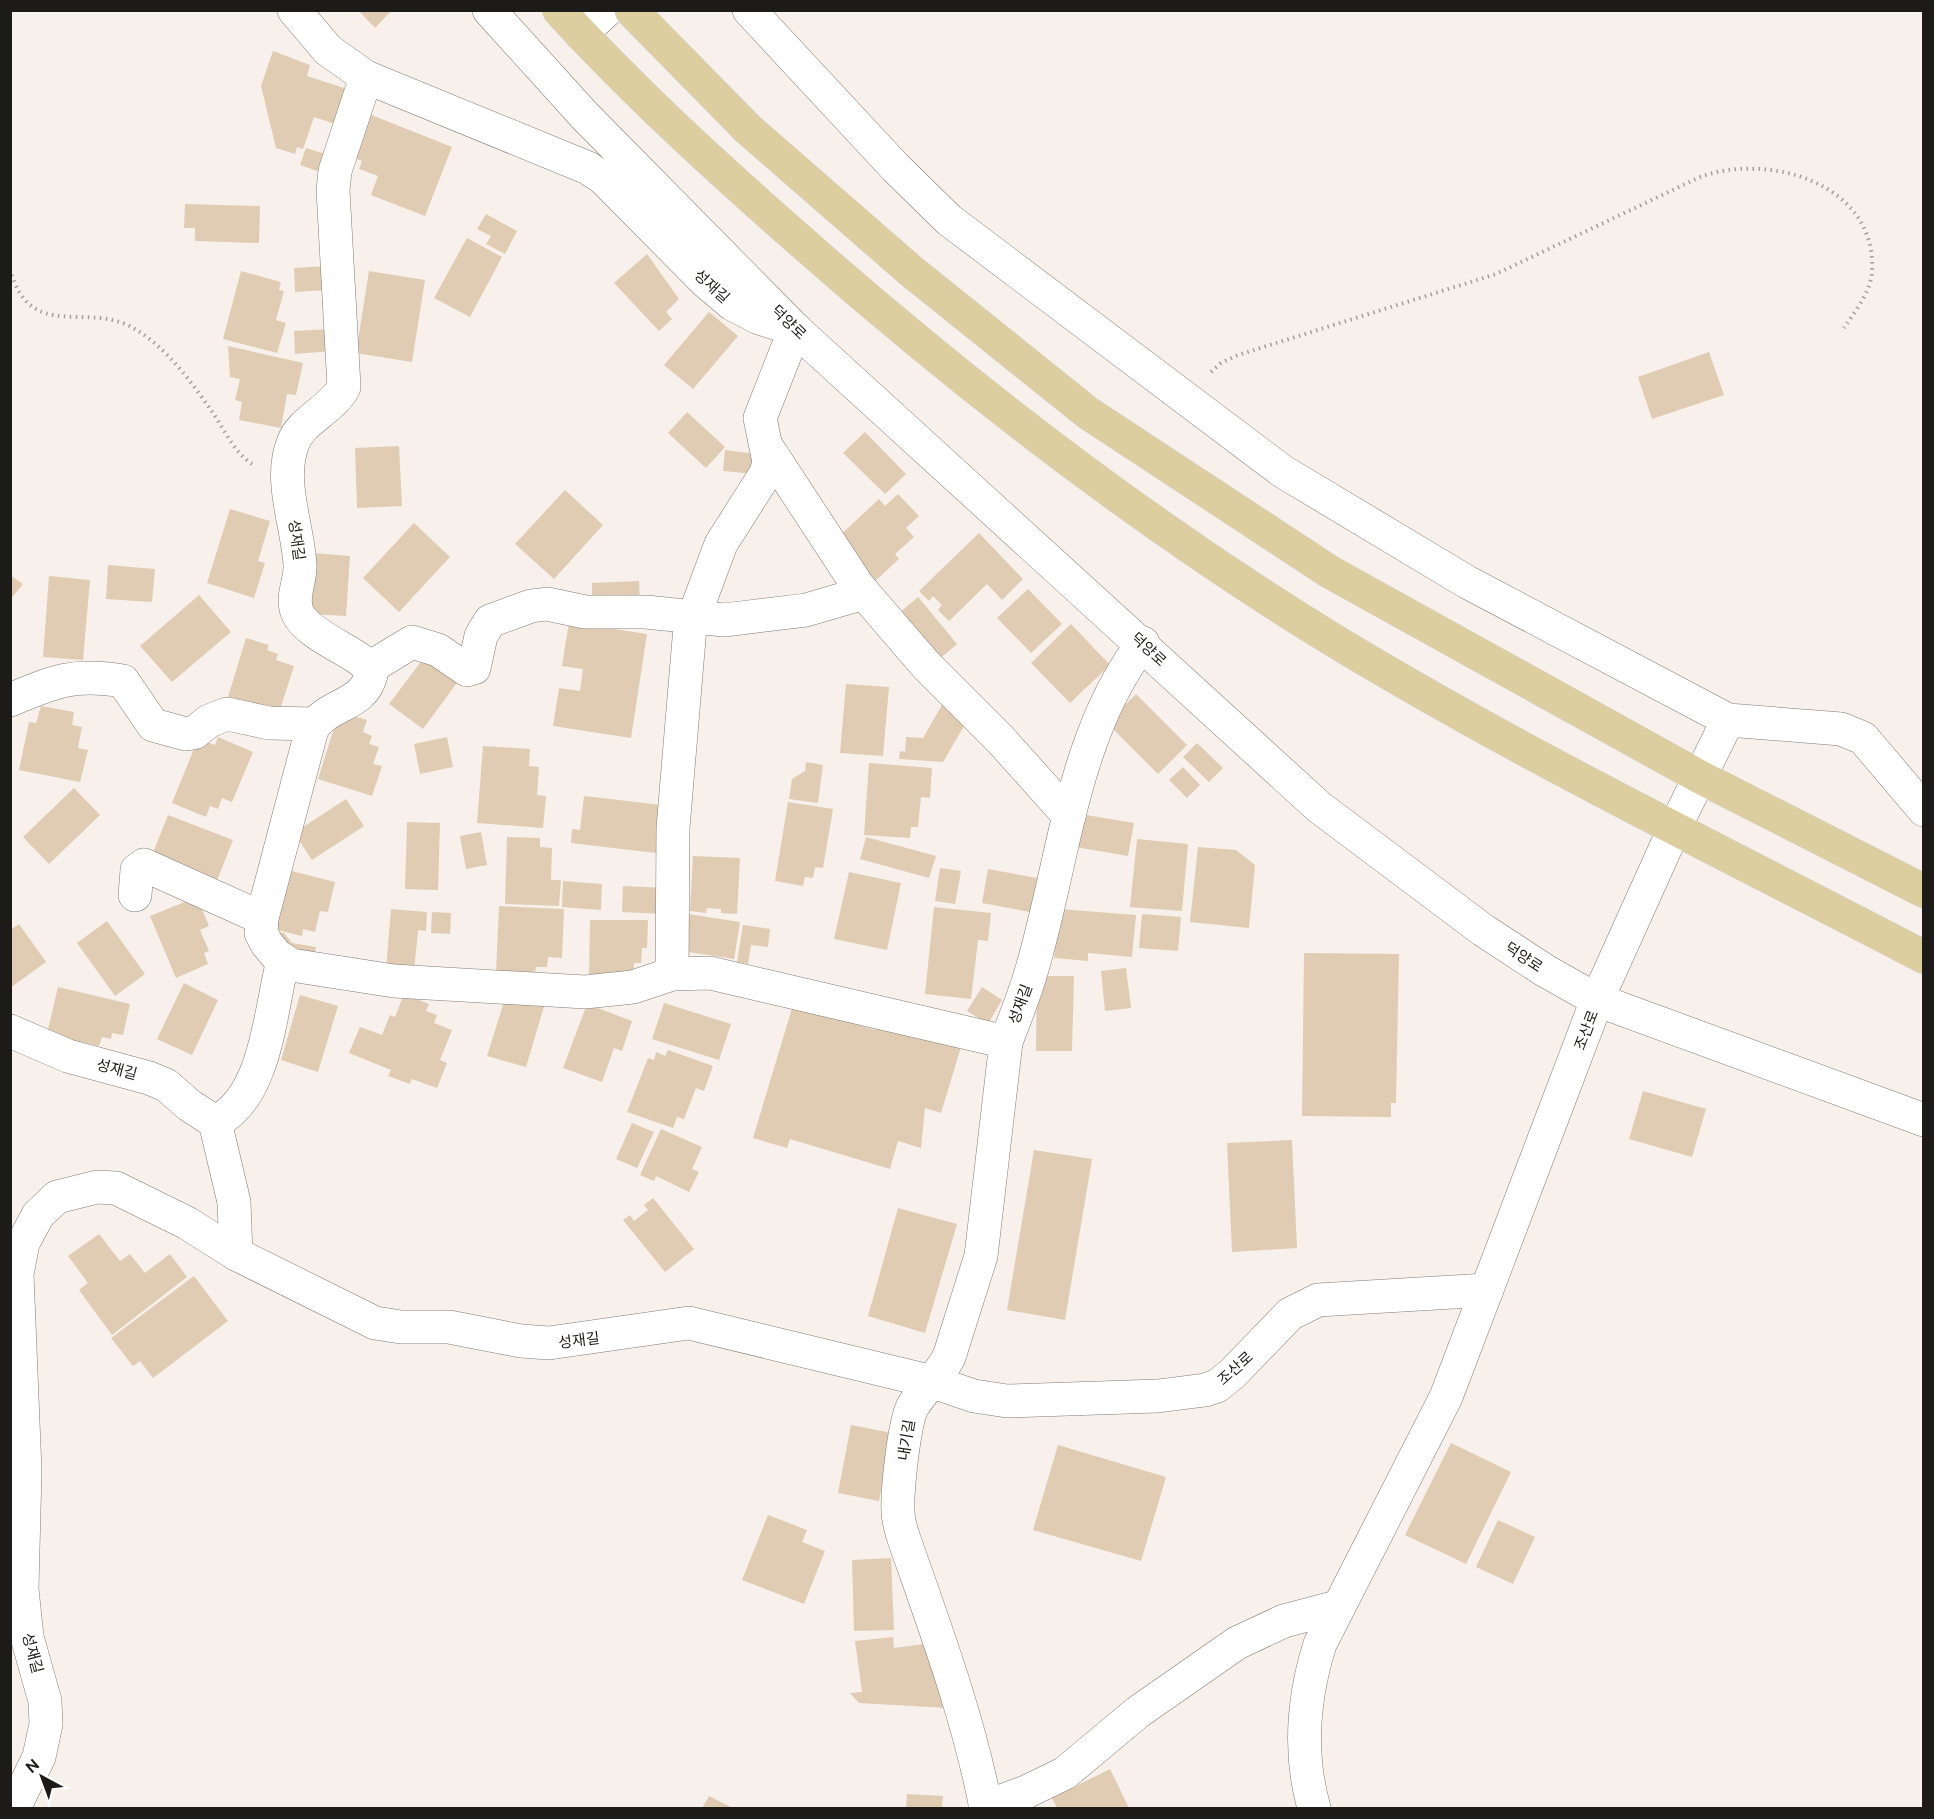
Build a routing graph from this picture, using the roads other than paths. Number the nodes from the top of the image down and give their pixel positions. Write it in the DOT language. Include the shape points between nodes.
graph roads {
  1 [pos="294,10"];
  2 [pos="489,10"];
  3 [pos="559,10"];
  4 [pos="607,10"];
  5 [pos="631,10"];
  6 [pos="749,10"];
  7 [pos="581,34"];
  8 [pos="366,77"];
  9 [pos="795,329"];
  10 [pos="767,447"];
  11 [pos="864,593"];
  12 [pos="693,618"];
  13 [pos="1143,643"];
  14 [pos="371,667"];
  15 [pos="10,700"];
  16 [pos="1728,720"];
  17 [pos="315,724"];
  18 [pos="1700,777"];
  19 [pos="1923,810"];
  20 [pos="1069,816"];
  21 [pos="1675,827"];
  22 [pos="1923,891"];
  23 [pos="135,895"];
  24 [pos="262,918"];
  25 [pos="1923,957"];
  26 [pos="283,961"];
  27 [pos="672,974"];
  28 [pos="1597,1000"];
  29 [pos="10,1031"];
  30 [pos="1006,1042"];
  31 [pos="1923,1120"];
  32 [pos="215,1122"];
  33 [pos="236,1254"];
  34 [pos="1487,1290"];
  35 [pos="933,1382"];
  36 [pos="1337,1607"];
  37 [pos="986,1808"];
  38 [pos="14,1809"];
  39 [pos="1314,1809"];
  1 -- 8 [label="street, 성재길" via="327,50"];
  2 -- 9 [label="street, 덕양로" via="584,115"];
  3 -- 7 [label="main road"];
  4 -- 7 [label="street"];
  5 -- 18 [label="main road" via="766,145 911,272 1088,413 1330,572"];
  6 -- 16 [label="street" via="949,220 1282,471 1438,566"];
  7 -- 21 [label="main road" via="710,160 885,315 1174,537 1326,635 1473,722"];
  8 -- 9 [label="street, 성재길" via="588,168 725,298 744,312"];
  8 -- 14 [label="street, 성재길" via="335,171 333,190 344,387 333,404 299,431 293,442 288,476 300,568 296,611 304,624 325,641"];
  9 -- 10 [label="street" via="763,405 760,418"];
  9 -- 13 [label="street, 덕양로"];
  10 -- 11 [label="street"];
  10 -- 12 [label="street" via="766,474 721,544"];
  11 -- 12 [label="street" via="829,606 765,616"];
  11 -- 20 [label="street" via="925,664"];
  12 -- 14 [label="street" via="646,612 585,612 546,604 531,606 490,621 481,636 474,668 467,670 438,650 412,642"];
  12 -- 27 [label="street" via="673,828"];
  13 -- 20 [label="street, 성재길" via="1115,685 1102,714"];
  13 -- 28 [label="street, 덕양로" via="1319,807 1483,930"];
  14 -- 17 [label="street" via="371,674 353,702 328,711"];
  15 -- 17 [label="street" via="53,681 93,676 123,681 153,725 186,734 227,714 270,723"];
  16 -- 18 [label="street, 조산로"];
  16 -- 19 [label="street" via="1851,732 1873,747"];
  17 -- 24 [label="street"];
  18 -- 21 [label="street, 조산로"];
  18 -- 22 [label="main road"];
  20 -- 30 [label="street, 성재길" via="1032,969"];
  21 -- 25 [label="main road"];
  21 -- 28 [label="street, 조산로"];
  23 -- 24 [label="street" via="137,870 144,865"];
  24 -- 26 [label="street" via="261,933"];
  26 -- 27 [label="street, 성재길" via="309,969 394,981 585,992 633,987"];
  26 -- 32 [label="street" via="261,1062 244,1095 224,1118"];
  27 -- 30 [label="street, 성재길" via="727,976"];
  28 -- 31 [label="street, 덕양로"];
  28 -- 34 [label="street, 조산로"];
  29 -- 32 [label="street, 성재길" via="68,1056 166,1085"];
  30 -- 35 [label="street, 내기길" via="981,1256 957,1337"];
  32 -- 33 [label="street" via="234,1202"];
  33 -- 35 [label="street, 성재길" via="375,1323 449,1327 549,1343 689,1323"];
  33 -- 38 [label="street, 성재길" via="177,1218 116,1188 97,1187 57,1197 38,1215 23,1243 17,1274 25,1471 22,1589 27,1637 45,1701 46,1724 39,1757"];
  34 -- 35 [label="street, 조산로" via="1318,1300 1290,1314 1232,1374 1205,1390 1158,1396 1007,1401 975,1396"];
  34 -- 36 [label="street, 조산로" via="1446,1397"];
  35 -- 37 [label="street, 내기길" via="921,1394 908,1418 898,1511 903,1539 961,1702"];
  36 -- 37 [label="street" via="1284,1621 1237,1643 1138,1712 1065,1773"];
  36 -- 39 [label="street, 조산로" via="1320,1644 1308,1691 1306,1775"];
}
